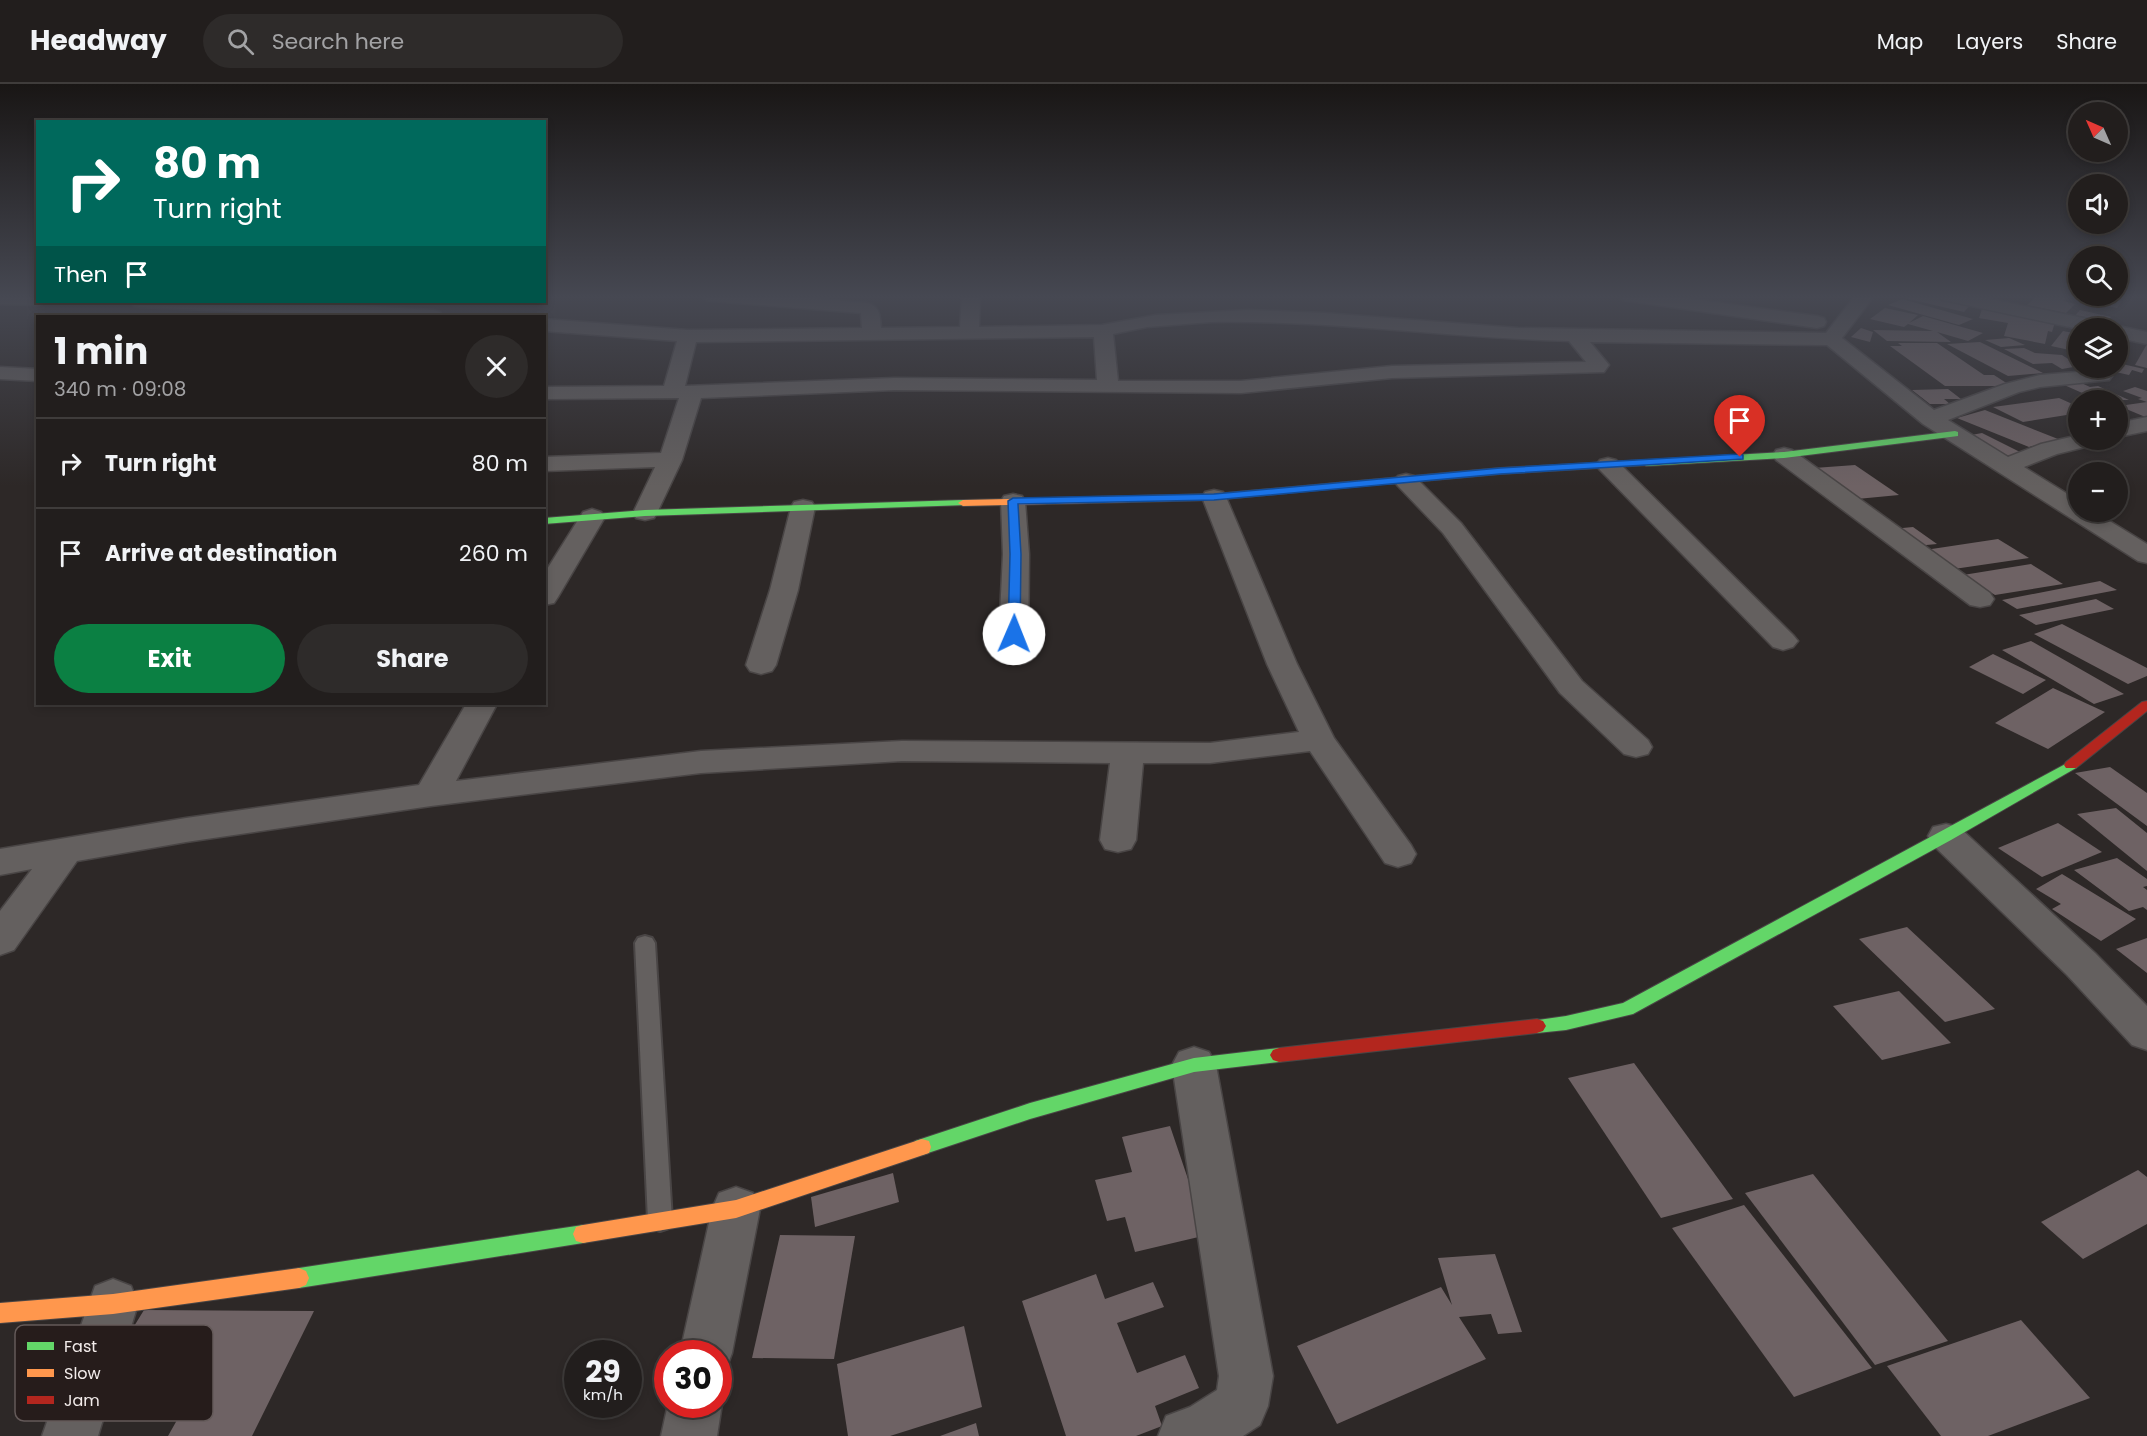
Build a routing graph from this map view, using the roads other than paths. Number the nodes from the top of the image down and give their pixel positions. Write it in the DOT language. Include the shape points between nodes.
graph roads {
  1 [pos="686,359"];
  2 [pos="1106,359"];
  3 [pos="1381,359"];
  4 [pos="1594,359"];
  5 [pos="1866,359"];
  6 [pos="1392,372"];
  7 [pos="0,374"];
  8 [pos="36,375"];
  9 [pos="2077,378"];
  10 [pos="1108,387"];
  11 [pos="683,392"];
  12 [pos="546,393"];
  13 [pos="1931,419"];
  14 [pos="2147,424"];
  15 [pos="2128,428"];
  16 [pos="1955,434"];
  17 [pos="2068,444"];
  18 [pos="1784,455"];
  19 [pos="670,460"];
  20 [pos="546,464"];
  21 [pos="1608,465"];
  22 [pos="2005,467"];
  23 [pos="1406,481"];
  24 [pos="1214,497"];
  25 [pos="1013,501"];
  26 [pos="803,507"];
  27 [pos="645,513"];
  28 [pos="592,517"];
  29 [pos="546,521"];
  30 [pos="2147,555"];
  31 [pos="546,594"];
  32 [pos="1980,599"];
  33 [pos="1783,641"];
  34 [pos="1013,655"];
  35 [pos="761,665"];
  36 [pos="480,705"];
  37 [pos="2147,705"];
  38 [pos="1319,740"];
  39 [pos="1636,747"];
  40 [pos="1128,753"];
  41 [pos="431,795"];
  42 [pos="1946,836"];
  43 [pos="1118,840"];
  44 [pos="65,851"];
  45 [pos="1398,854"];
  46 [pos="0,862"];
  47 [pos="0,940"];
  48 [pos="645,943"];
  49 [pos="2147,1033"];
  50 [pos="1194,1065"];
  51 [pos="736,1209"];
  52 [pos="660,1221"];
  53 [pos="113,1304"];
  54 [pos="0,1313"];
  55 [pos="106,1325"];
  56 [pos="709,1340"];
  57 [pos="693,1418"];
  58 [pos="75,1421"];
  59 [pos="70,1436"];
  60 [pos="689,1436"];
  61 [pos="1186,1436"];
  1 -- 11 [label="street"];
  2 -- 10 [label="street"];
  3 -- 6 [label="street"];
  4 -- 6 [label="street" via="1597,368"];
  5 -- 13 [label="street"];
  6 -- 10 [label="street" via="1241,387"];
  7 -- 8 [label="street"];
  9 -- 13 [label="street" via="2012,387"];
  10 -- 11 [label="street" via="895,384"];
  11 -- 12 [label="street"];
  11 -- 19 [label="street"];
  13 -- 16 [label="street"];
  14 -- 15 [label="street"];
  16 -- 18 [label="street"];
  16 -- 22 [label="street"];
  17 -- 22 [label="street"];
  18 -- 21 [label="street"];
  18 -- 32 [label="street"];
  19 -- 20 [label="street"];
  19 -- 27 [label="street"];
  21 -- 23 [label="street"];
  21 -- 33 [label="street"];
  22 -- 30 [label="street"];
  23 -- 24 [label="street"];
  23 -- 39 [label="street" via="1452,528 1571,687"];
  24 -- 25 [label="street"];
  24 -- 38 [label="street" via="1282,664"];
  25 -- 26 [label="street"];
  25 -- 34 [label="street"];
  26 -- 27 [label="street"];
  26 -- 35 [label="street"];
  27 -- 28 [label="street"];
  28 -- 29 [label="street"];
  28 -- 31 [label="street"];
  36 -- 41 [label="street"];
  37 -- 42 [label="street" via="2074,763"];
  38 -- 40 [label="street" via="1210,753"];
  38 -- 45 [label="street"];
  40 -- 41 [label="street" via="902,751 701,762"];
  40 -- 43 [label="street"];
  41 -- 44 [label="street"];
  42 -- 49 [label="street" via="2081,964"];
  42 -- 50 [label="street" via="1627,1009 1566,1023"];
  44 -- 46 [label="street"];
  44 -- 47 [label="street"];
  48 -- 52 [label="lane"];
  50 -- 51 [label="street" via="1030,1111"];
  50 -- 61 [label="street" via="1246,1376 1241,1406"];
  51 -- 52 [label="street"];
  51 -- 56 [label="street"];
  52 -- 53 [label="street" via="426,1260"];
  53 -- 54 [label="street"];
  53 -- 55 [label="street"];
  57 -- 60 [label="street"];
  58 -- 59 [label="street"];
}
